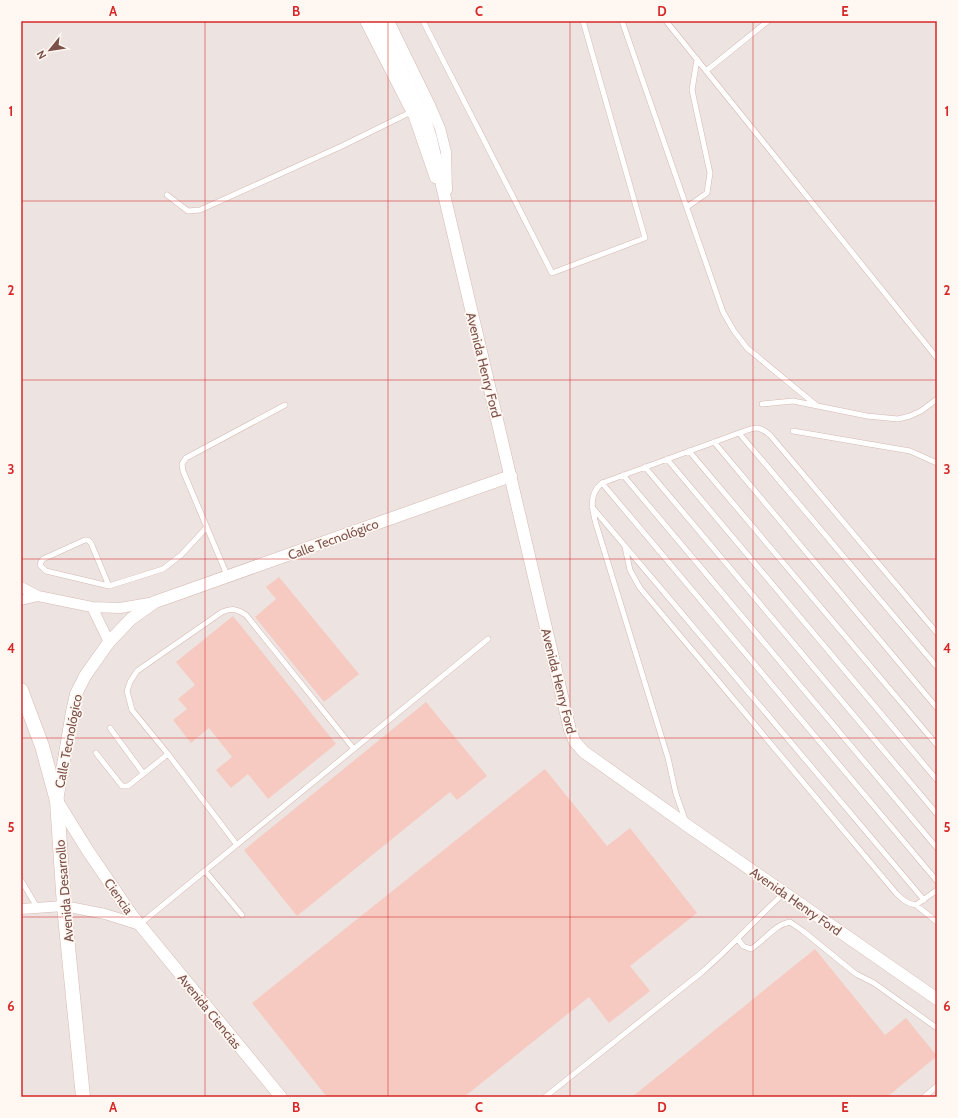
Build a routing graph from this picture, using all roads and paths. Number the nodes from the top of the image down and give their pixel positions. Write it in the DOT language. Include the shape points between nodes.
graph roads {
  1 [pos="365,21"];
  2 [pos="377,21"];
  3 [pos="389,21"];
  4 [pos="423,21"];
  5 [pos="583,21"];
  6 [pos="622,21"];
  7 [pos="666,21"];
  8 [pos="768,21"];
  9 [pos="697,60"];
  10 [pos="706,71"];
  11 [pos="411,112"];
  12 [pos="167,196"];
  13 [pos="687,207"];
  14 [pos="447,210"];
  15 [pos="937,358"];
  16 [pos="937,399"];
  17 [pos="762,404"];
  18 [pos="284,405"];
  19 [pos="816,406"];
  20 [pos="793,431"];
  21 [pos="739,433"];
  22 [pos="714,442"];
  23 [pos="690,451"];
  24 [pos="667,459"];
  25 [pos="937,463"];
  26 [pos="645,467"];
  27 [pos="511,476"];
  28 [pos="623,476"];
  29 [pos="602,483"];
  30 [pos="592,506"];
  31 [pos="207,527"];
  32 [pos="625,546"];
  33 [pos="228,576"];
  34 [pos="109,586"];
  35 [pos="21,587"];
  36 [pos="38,596"];
  37 [pos="21,600"];
  38 [pos="155,602"];
  39 [pos="92,607"];
  40 [pos="937,633"];
  41 [pos="488,639"];
  42 [pos="109,642"];
  43 [pos="937,667"];
  44 [pos="21,690"];
  45 [pos="937,708"];
  46 [pos="110,728"];
  47 [pos="937,745"];
  48 [pos="354,749"];
  49 [pos="96,753"];
  50 [pos="168,754"];
  51 [pos="143,774"];
  52 [pos="937,780"];
  53 [pos="57,801"];
  54 [pos="937,814"];
  55 [pos="688,826"];
  56 [pos="237,845"];
  57 [pos="937,848"];
  58 [pos="205,871"];
  59 [pos="21,880"];
  60 [pos="937,881"];
  61 [pos="937,890"];
  62 [pos="784,893"];
  63 [pos="924,900"];
  64 [pos="916,905"];
  65 [pos="64,906"];
  66 [pos="37,907"];
  67 [pos="21,909"];
  68 [pos="242,915"];
  69 [pos="937,922"];
  70 [pos="140,925"];
  71 [pos="738,939"];
  72 [pos="937,999"];
  73 [pos="937,1028"];
  74 [pos="937,1086"];
  75 [pos="83,1097"];
  76 [pos="281,1097"];
  77 [pos="545,1097"];
  78 [pos="924,1097"];
  1 -- 11 [label="street, Avenida Henry Ford"];
  2 -- 14 [label="street, Avenida Henry Ford" via="425,120"];
  3 -- 14 [label="street, Avenida Henry Ford" via="440,128 446,152"];
  4 -- 5 [label="lane" via="552,273 645,238"];
  6 -- 13 [label="lane"];
  7 -- 9 [label="lane"];
  8 -- 10 [label="lane"];
  9 -- 10 [label="lane"];
  9 -- 13 [label="lane" via="692,90 710,173 707,193"];
  10 -- 15 [label="lane"];
  11 -- 12 [label="lane" via="200,210 188,211"];
  11 -- 14 [label="street, Avenida Henry Ford"];
  13 -- 19 [label="lane" via="723,312 734,331 747,348"];
  14 -- 27 [label="street, Avenida Henry Ford"];
  16 -- 19 [label="lane" via="922,411 898,419"];
  17 -- 19 [label="lane" via="793,401"];
  18 -- 31 [label="lane" via="186,458 182,464"];
  20 -- 25 [label="lane" via="910,451"];
  21 -- 22 [label="lane"];
  21 -- 40 [label="lane" via="756,428 770,435"];
  21 -- 43 [label="lane"];
  22 -- 23 [label="lane"];
  22 -- 45 [label="lane"];
  23 -- 24 [label="lane"];
  23 -- 47 [label="lane"];
  24 -- 26 [label="lane"];
  24 -- 52 [label="lane"];
  26 -- 28 [label="lane"];
  26 -- 54 [label="lane"];
  27 -- 33 [label="street, Calle Tecnológico"];
  27 -- 55 [label="street, Avenida Henry Ford" via="570,730 575,742 584,752"];
  28 -- 29 [label="lane"];
  28 -- 57 [label="lane"];
  29 -- 30 [label="lane" via="592,495"];
  29 -- 60 [label="lane"];
  30 -- 32 [label="lane"];
  30 -- 55 [label="lane" via="668,758 676,794"];
  31 -- 33 [label="lane"];
  31 -- 34 [label="lane" via="163,569"];
  32 -- 63 [label="lane"];
  32 -- 64 [label="lane" via="630,570 640,588 896,893 904,901"];
  33 -- 38 [label="street, Calle Tecnológico"];
  34 -- 34 [label="lane" via="88,540 50,556 40,565 46,571"];
  35 -- 36 [label="street, Calle Tecnológico"];
  36 -- 37 [label="street, Calle Tecnológico"];
  36 -- 39 [label="street, Calle Tecnológico"];
  38 -- 39 [label="street, Calle Tecnológico" via="120,608"];
  38 -- 42 [label="street, Calle Tecnológico" via="131,619"];
  39 -- 42 [label="street"];
  41 -- 48 [label="lane"];
  42 -- 53 [label="street, Calle Tecnológico" via="84,676 76,694"];
  44 -- 53 [label="main road, Avenida Desarrollo" via="42,746"];
  46 -- 51 [label="lane"];
  48 -- 50 [label="lane" via="246,615 230,609 137,671 130,682 127,691 132,710"];
  48 -- 56 [label="lane"];
  49 -- 51 [label="lane" via="122,786 128,786"];
  50 -- 51 [label="lane"];
  50 -- 56 [label="lane"];
  53 -- 65 [label="main road, Avenida Desarrollo"];
  53 -- 70 [label="street, Ciencia" via="88,851"];
  55 -- 62 [label="street, Avenida Henry Ford"];
  56 -- 58 [label="lane"];
  58 -- 68 [label="lane"];
  58 -- 70 [label="lane"];
  59 -- 66 [label="lane"];
  61 -- 63 [label="lane"];
  62 -- 71 [label="lane" via="752,922"];
  62 -- 72 [label="street, Avenida Henry Ford"];
  63 -- 64 [label="lane"];
  64 -- 69 [label="lane"];
  65 -- 66 [label="street, Ciencia"];
  65 -- 70 [label="street, Ciencia" via="105,914"];
  65 -- 75 [label="main road, Avenida Desarrollo"];
  66 -- 67 [label="street, Ciencia"];
  70 -- 76 [label="street, Avenida Ciencias"];
  71 -- 73 [label="lane" via="743,946 751,949 779,926 790,922 856,974 874,983"];
  71 -- 77 [label="lane" via="701,973"];
  74 -- 78 [label="lane"];
}
